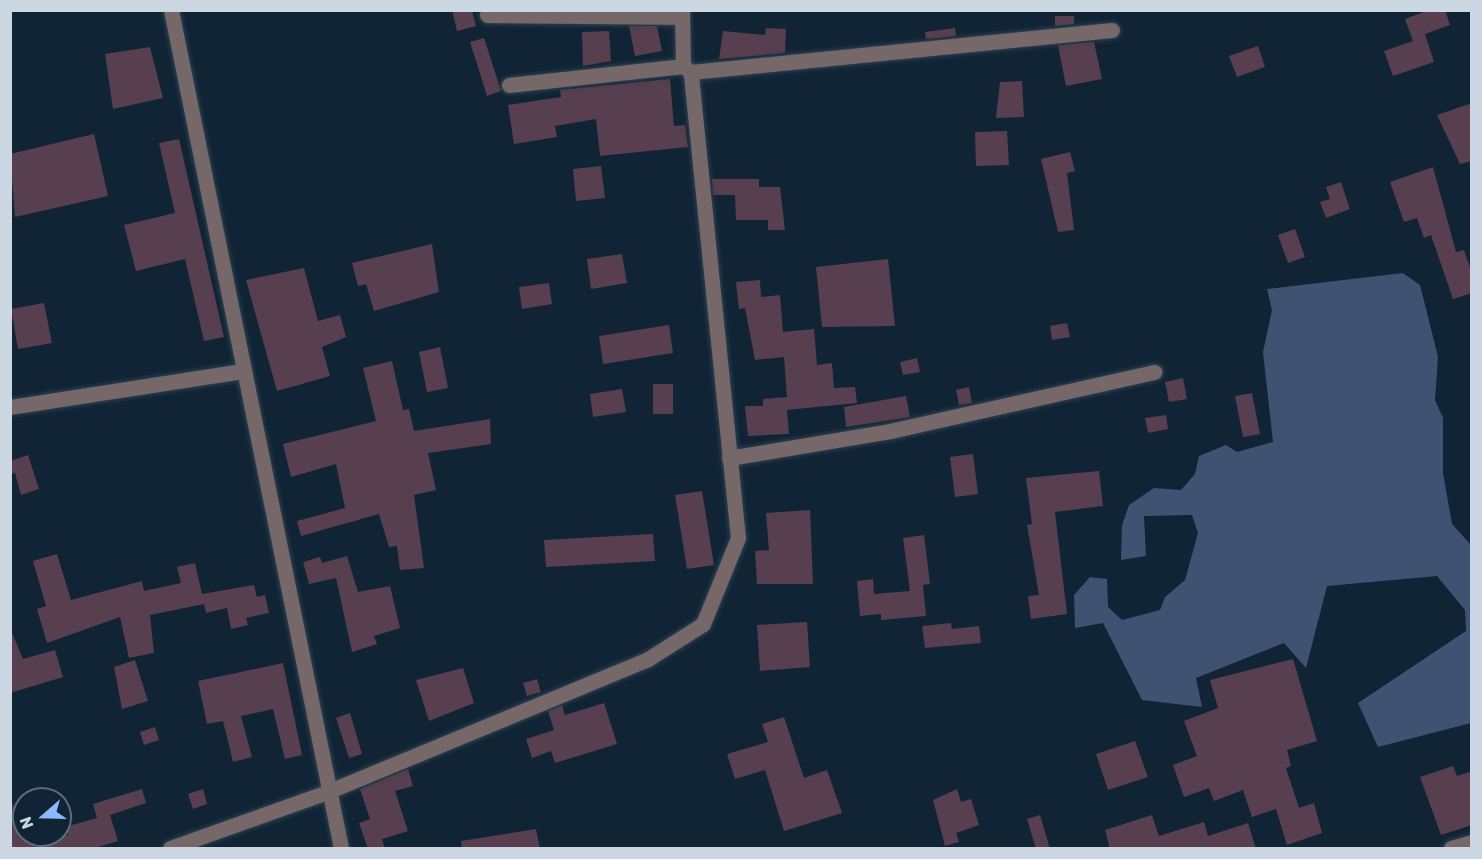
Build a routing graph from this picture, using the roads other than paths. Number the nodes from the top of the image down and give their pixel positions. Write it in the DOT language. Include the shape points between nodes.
graph roads {
  1 [pos="171,10"];
  2 [pos="682,14"];
  3 [pos="487,15"];
  4 [pos="1112,30"];
  5 [pos="687,69"];
  6 [pos="509,85"];
  7 [pos="243,371"];
  8 [pos="1155,372"];
  9 [pos="10,407"];
  10 [pos="729,459"];
  11 [pos="327,792"];
  12 [pos="1472,842"];
  13 [pos="170,849"];
  14 [pos="341,849"];
  15 [pos="1451,849"];
  1 -- 7 [label="street"];
  2 -- 3 [label="street"];
  2 -- 5 [label="street"];
  4 -- 5 [label="street"];
  5 -- 6 [label="street"];
  5 -- 10 [label="street"];
  7 -- 9 [label="street"];
  7 -- 11 [label="street"];
  8 -- 10 [label="street" via="890,431"];
  10 -- 11 [label="street" via="738,538 702,624 648,659"];
  11 -- 13 [label="street"];
  11 -- 14 [label="street"];
  12 -- 15 [label="street"];
}
